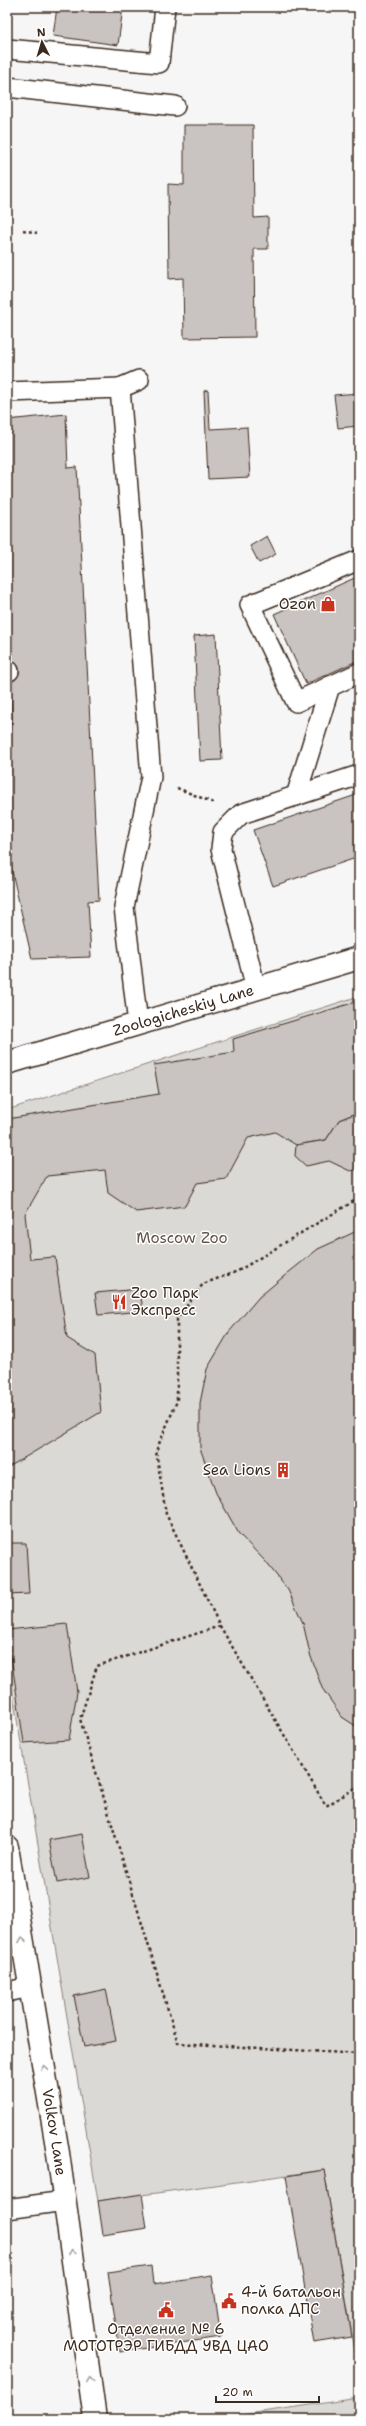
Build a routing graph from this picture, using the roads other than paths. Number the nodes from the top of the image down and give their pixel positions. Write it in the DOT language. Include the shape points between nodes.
graph roads {
  1 [pos="165,7"];
  2 [pos="7,49"];
  3 [pos="7,87"];
  4 [pos="175,106"];
  5 [pos="139,380"];
  6 [pos="120,388"];
  7 [pos="7,392"];
  8 [pos="359,560"];
  9 [pos="359,673"];
  10 [pos="330,686"];
  11 [pos="359,775"];
  12 [pos="296,796"];
  13 [pos="359,958"];
  14 [pos="256,989"];
  15 [pos="138,1024"];
  16 [pos="7,1063"];
  17 [pos="7,1847"];
  18 [pos="30,1988"];
  19 [pos="7,1992"];
  20 [pos="64,2201"];
  21 [pos="7,2209"];
  22 [pos="95,2419"];
  1 -- 2 [label="lane" via="159,63"];
  3 -- 4 [label="lane"];
  5 -- 6 [label="lane"];
  6 -- 7 [label="lane"];
  6 -- 15 [label="lane" via="151,777 124,907"];
  8 -- 10 [label="lane" via="250,605 296,702"];
  9 -- 10 [label="lane"];
  10 -- 12 [label="lane"];
  11 -- 12 [label="lane"];
  12 -- 14 [label="lane" via="242,814 223,832 221,849"];
  13 -- 14 [label="street, Zoologicheskiy Lane"];
  14 -- 15 [label="street, Zoologicheskiy Lane"];
  15 -- 16 [label="street, Zoologicheskiy Lane"];
  18 -- 17 [label="street, Volkov Lane, one-way"];
  18 -- 19 [label="lane"];
  20 -- 18 [label="street, Volkov Lane, one-way"];
  20 -- 21 [label="lane"];
  22 -- 20 [label="street, Volkov Lane, one-way"];
}
